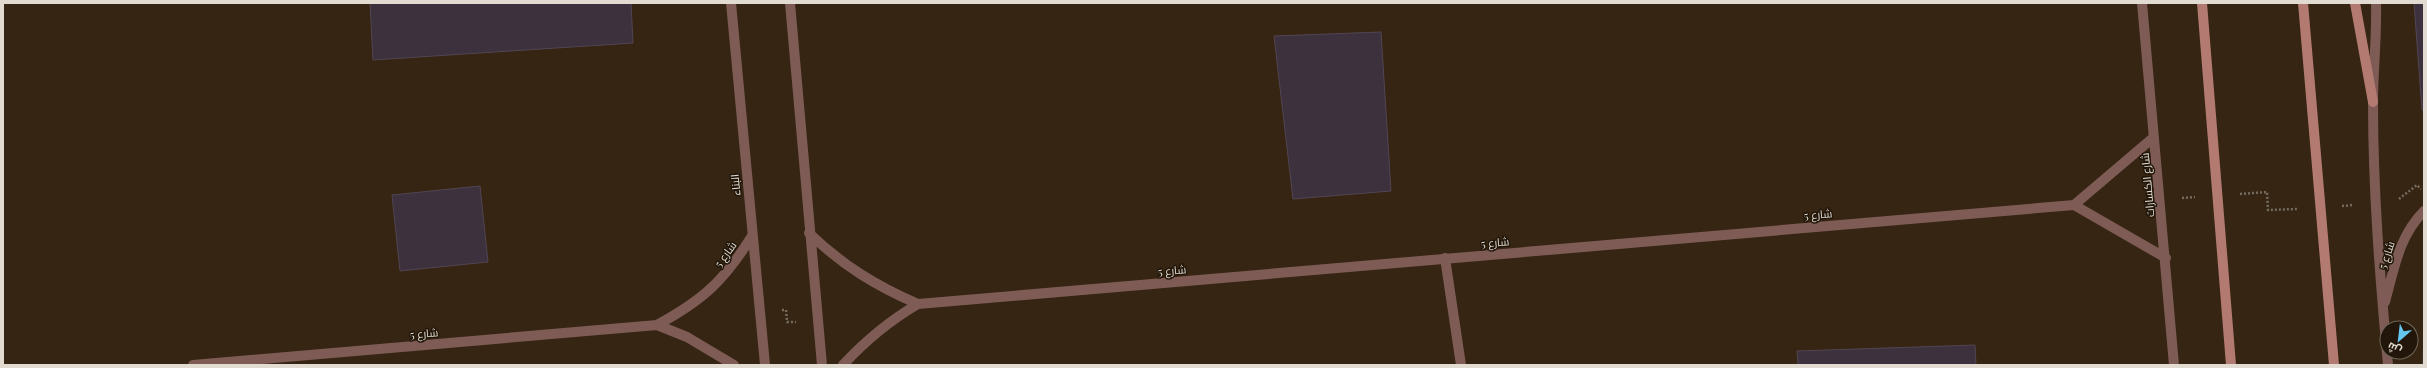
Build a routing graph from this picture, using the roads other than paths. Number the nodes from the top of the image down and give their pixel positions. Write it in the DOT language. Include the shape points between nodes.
graph roads {
  1 [pos="731,3"];
  2 [pos="790,3"];
  3 [pos="2142,3"];
  4 [pos="2202,3"];
  5 [pos="2303,3"];
  6 [pos="2355,3"];
  7 [pos="2376,3"];
  8 [pos="2373,102"];
  9 [pos="2154,137"];
  10 [pos="2074,204"];
  11 [pos="2424,211"];
  12 [pos="809,234"];
  13 [pos="752,236"];
  14 [pos="1445,258"];
  15 [pos="2166,258"];
  16 [pos="918,304"];
  17 [pos="2383,312"];
  18 [pos="656,325"];
  19 [pos="193,365"];
  20 [pos="734,365"];
  21 [pos="765,365"];
  22 [pos="822,365"];
  23 [pos="844,365"];
  24 [pos="1461,365"];
  25 [pos="2174,365"];
  26 [pos="2231,365"];
  27 [pos="2334,365"];
  28 [pos="2388,365"];
  1 -- 13 [label="street, البناء"];
  2 -- 12 [label="street"];
  3 -- 9 [label="street, شارع الكسارات"];
  4 -- 26 [label="street"];
  5 -- 27 [label="street"];
  6 -- 8 [label="street"];
  7 -- 8 [label="street"];
  8 -- 17 [label="street" via="2375,204"];
  9 -- 10 [label="street"];
  9 -- 15 [label="street, شارع الكسارات"];
  10 -- 14 [label="street, شارع 5"];
  10 -- 15 [label="street"];
  11 -- 17 [label="street, شارع 5" via="2412,224 2398,252"];
  12 -- 16 [label="street, شارع 5" via="859,275 887,291"];
  12 -- 22 [label="street"];
  13 -- 18 [label="street, شارع 5" via="734,265 712,289 686,309"];
  13 -- 21 [label="street, البناء"];
  14 -- 16 [label="street, شارع 5"];
  14 -- 24 [label="street"];
  15 -- 25 [label="street, شارع الكسارات"];
  16 -- 23 [label="street, شارع 5" via="889,321 864,342"];
  17 -- 28 [label="street"];
  18 -- 19 [label="street, شارع 5"];
  18 -- 20 [label="street, شارع 5" via="687,337"];
}
